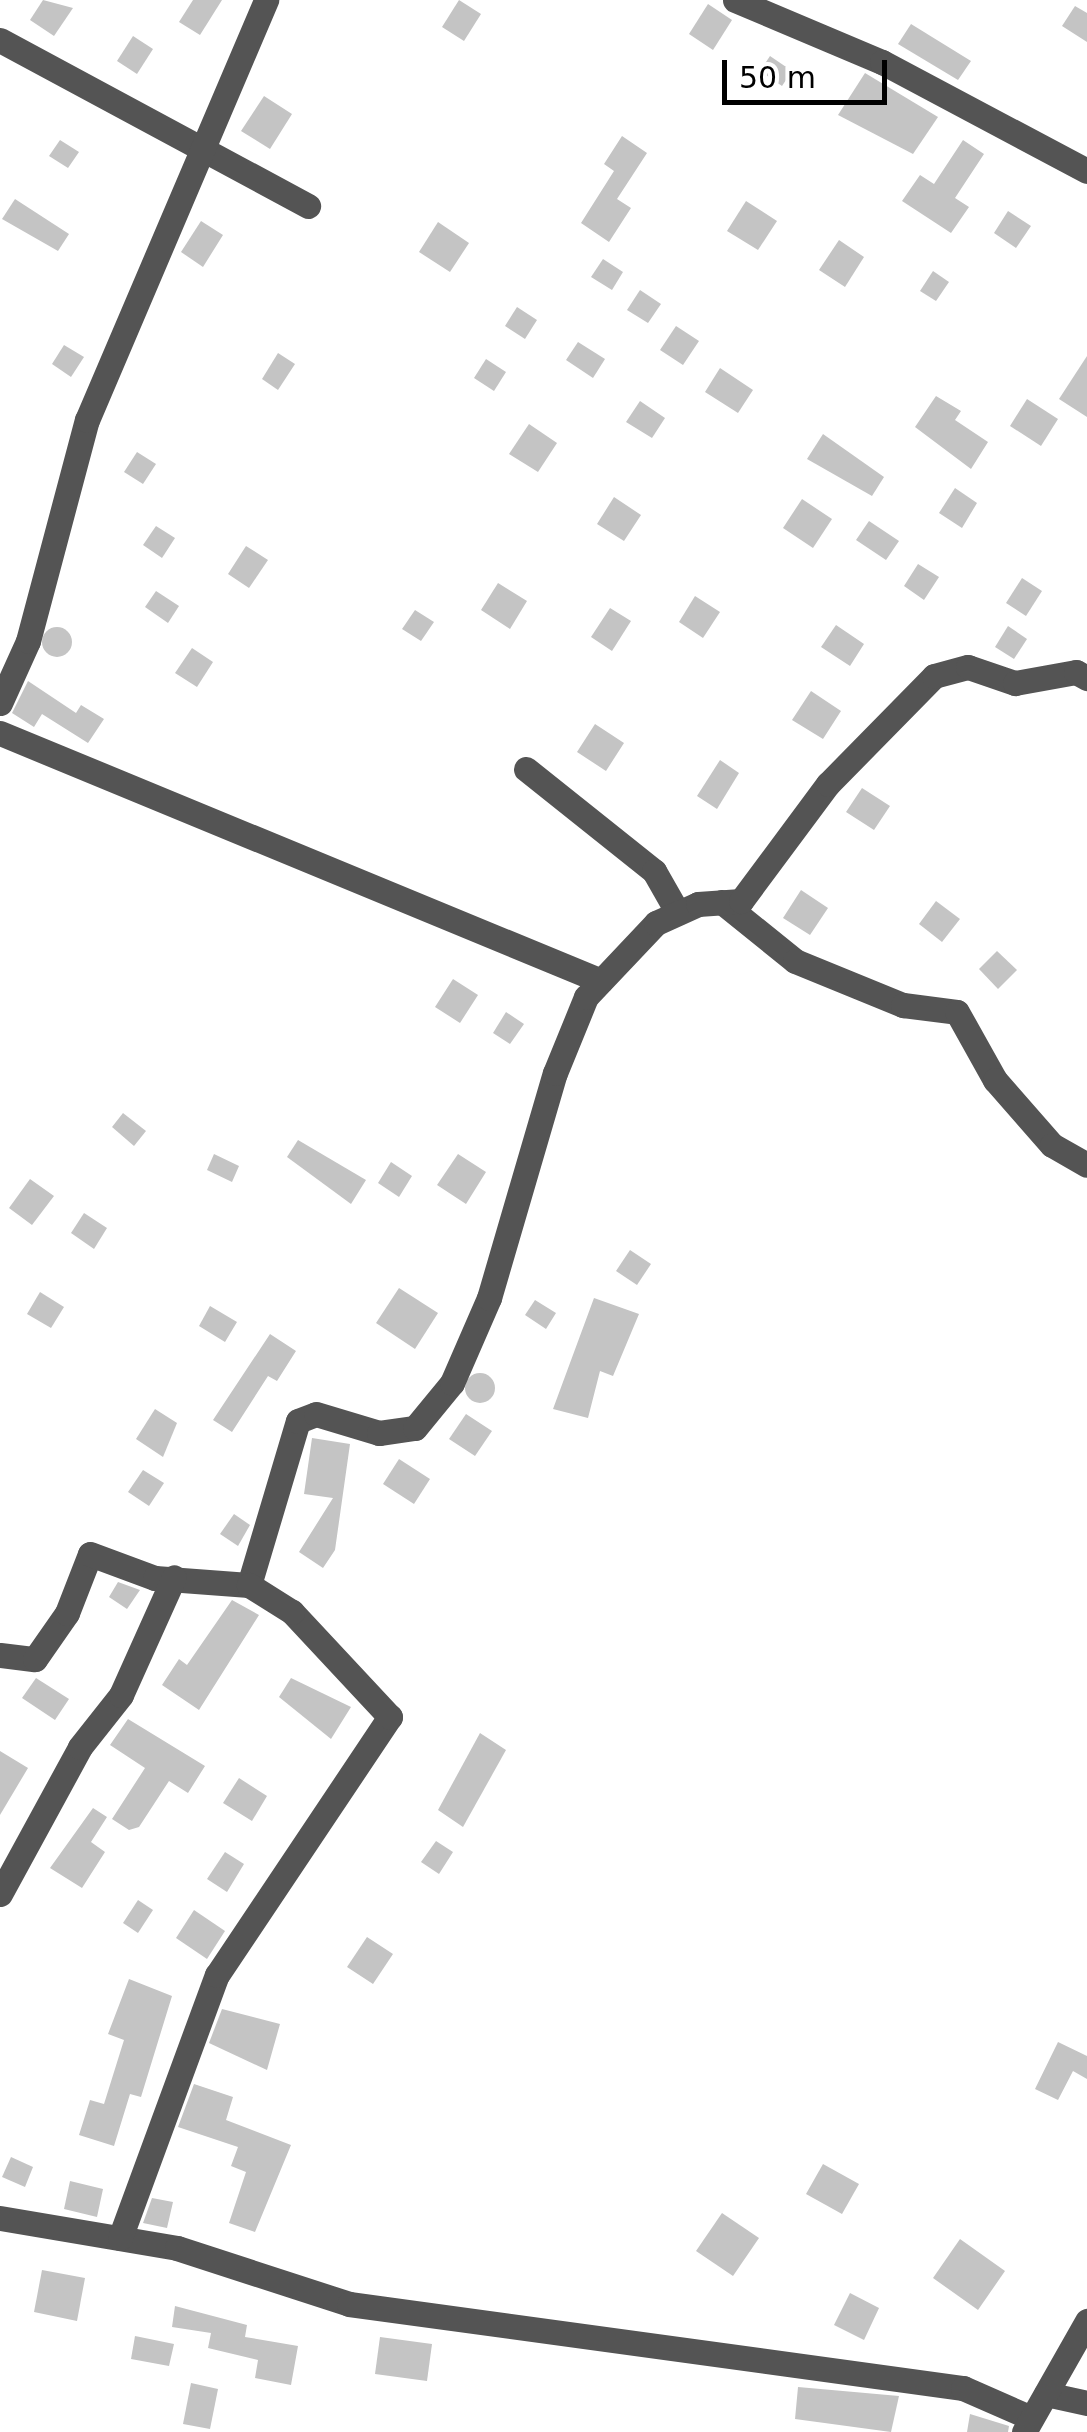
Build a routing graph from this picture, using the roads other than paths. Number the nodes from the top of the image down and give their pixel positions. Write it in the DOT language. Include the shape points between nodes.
graph roads {
  1 [pos="266,0"];
  2 [pos="735,0"];
  3 [pos="0,40"];
  4 [pos="202,148"];
  5 [pos="1087,172"];
  6 [pos="308,206"];
  7 [pos="1087,678"];
  8 [pos="0,703"];
  9 [pos="0,733"];
  10 [pos="526,770"];
  11 [pos="722,902"];
  12 [pos="678,913"];
  13 [pos="601,981"];
  14 [pos="1087,1165"];
  15 [pos="174,1576"];
  16 [pos="250,1585"];
  17 [pos="0,1655"];
  18 [pos="0,1894"];
  19 [pos="0,2218"];
  20 [pos="120,2238"];
  21 [pos="1087,2321"];
  22 [pos="1046,2394"];
  23 [pos="1087,2403"];
  24 [pos="1027,2425"];
  1 -- 4 [label="street"];
  2 -- 5 [label="street" via="882,62"];
  3 -- 4 [label="street"];
  4 -- 6 [label="street"];
  4 -- 8 [label="street" via="87,420 28,641"];
  7 -- 11 [label="street" via="1076,672 1016,682 968,667 934,676 828,784 742,901"];
  9 -- 13 [label="street"];
  10 -- 12 [label="street" via="654,871"];
  11 -- 12 [label="street"];
  11 -- 14 [label="street" via="795,961 903,1005 957,1012 994,1080 1052,1145"];
  12 -- 13 [label="street" via="656,923"];
  13 -- 16 [label="street" via="555,1074 489,1298 452,1383 416,1428 379,1433 316,1414 298,1421"];
  15 -- 16 [label="street"];
  15 -- 17 [label="street" via="90,1554 67,1613 34,1659"];
  15 -- 18 [label="street" via="121,1694 80,1747"];
  16 -- 20 [label="street" via="292,1612 390,1717 217,1975"];
  19 -- 20 [label="street"];
  20 -- 24 [label="street" via="274,2276 349,2304 963,2388"];
  21 -- 22 [label="street"];
  22 -- 23 [label="street"];
  22 -- 24 [label="street"];
}
